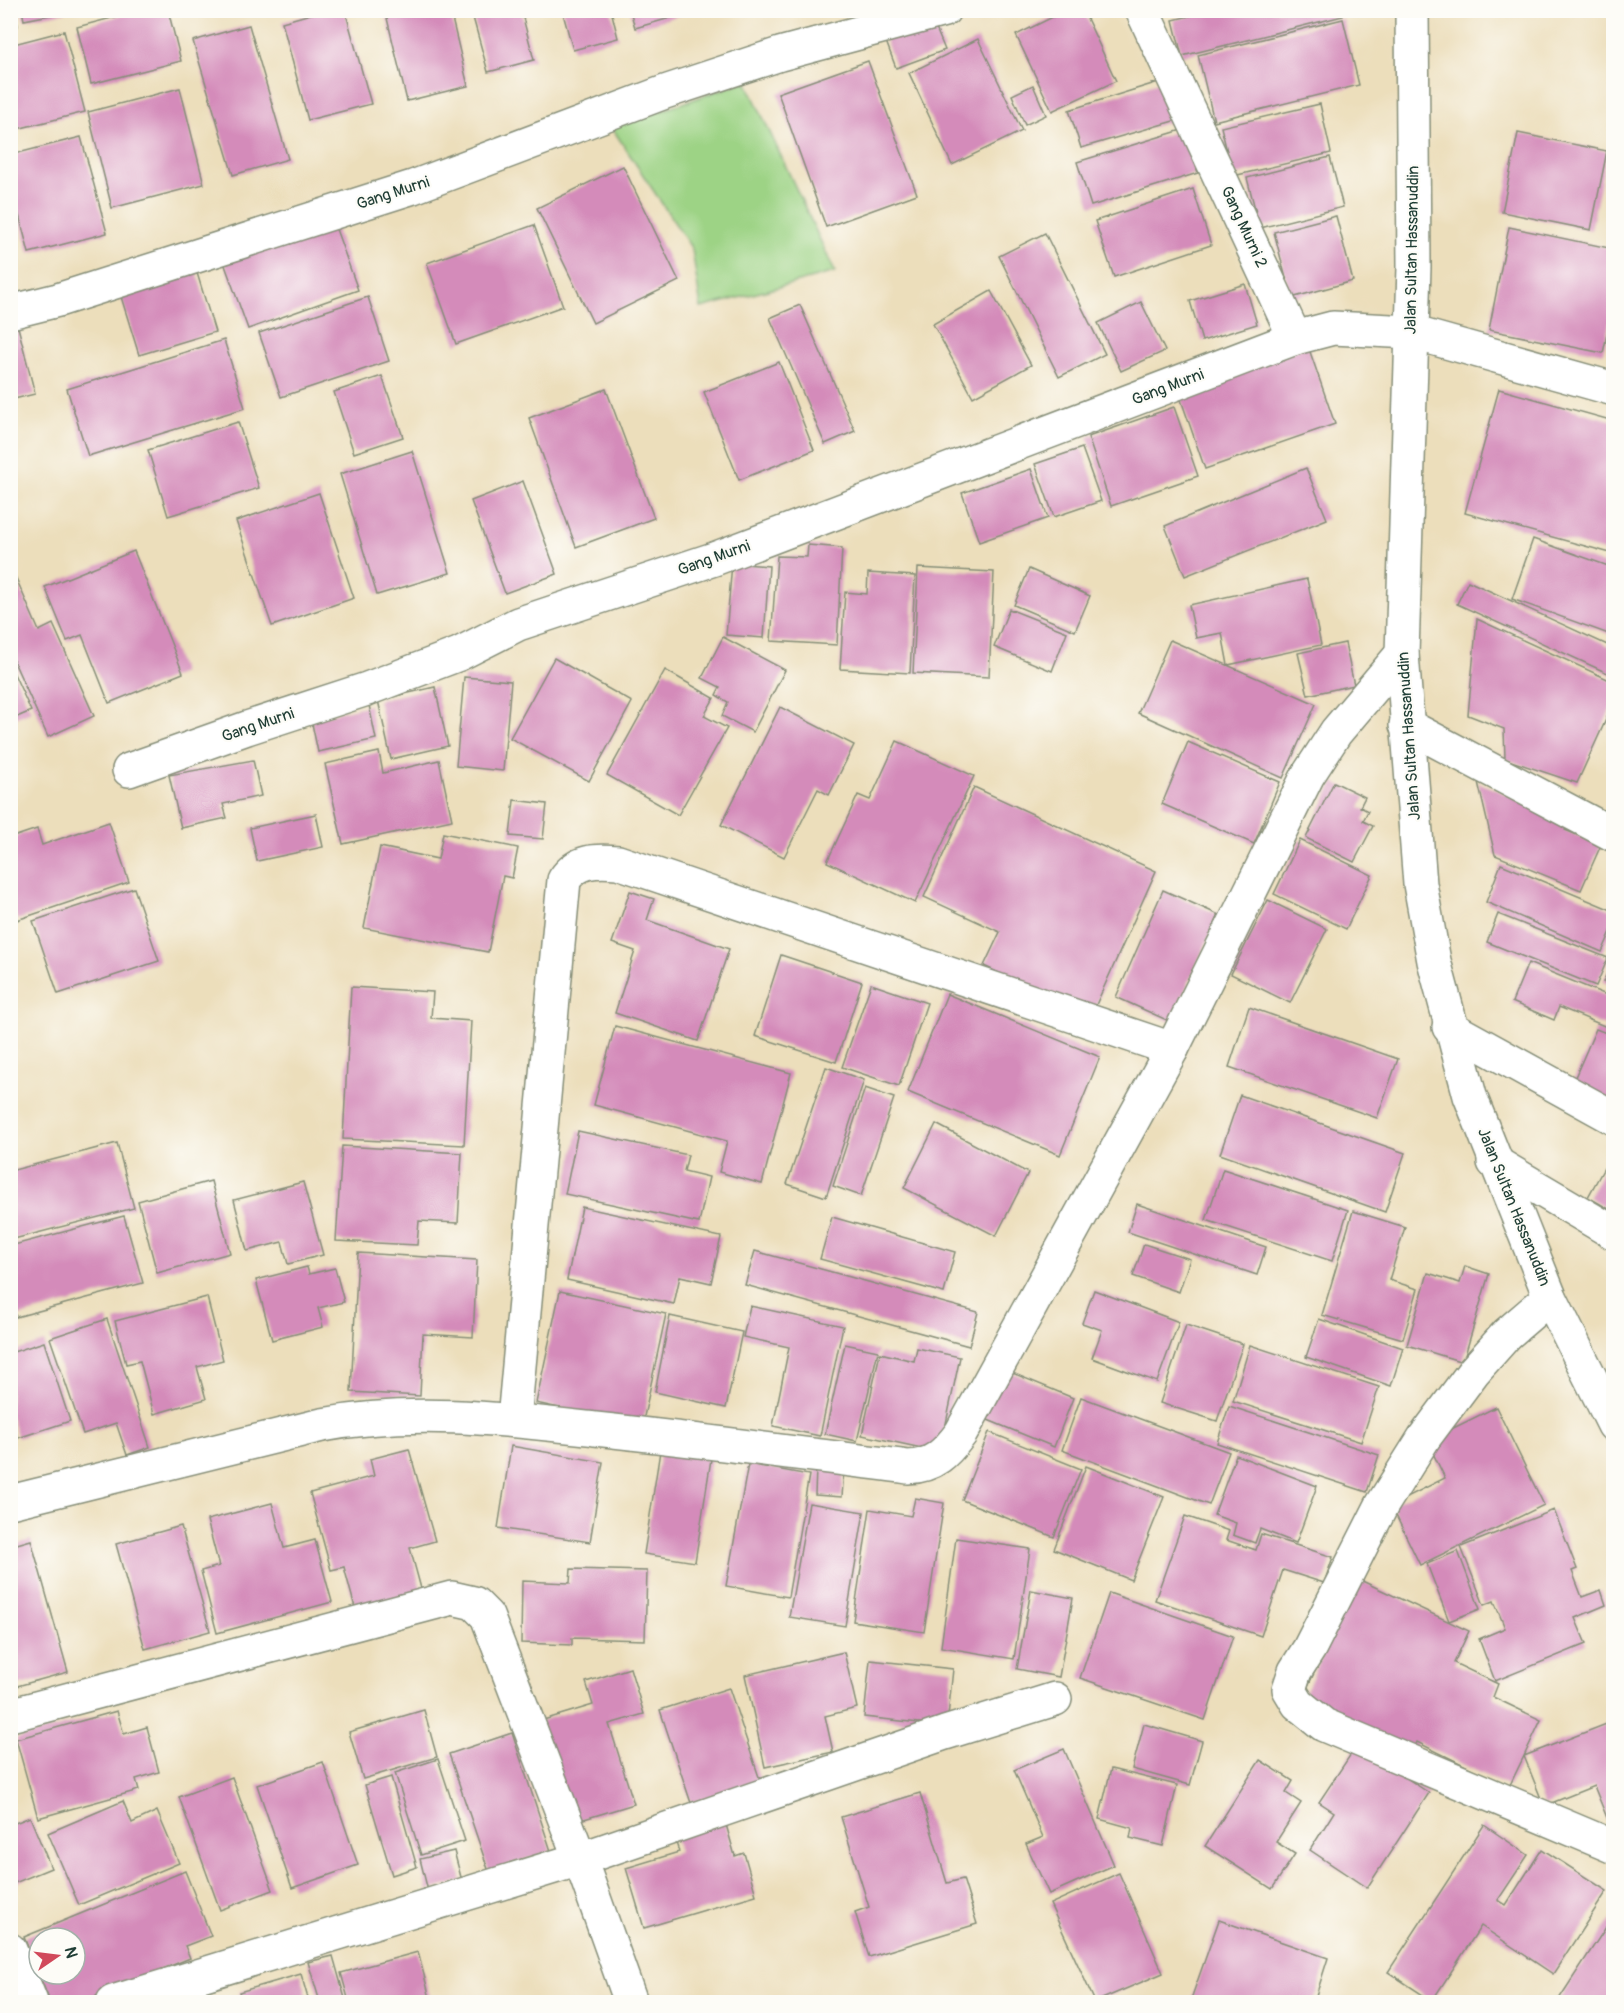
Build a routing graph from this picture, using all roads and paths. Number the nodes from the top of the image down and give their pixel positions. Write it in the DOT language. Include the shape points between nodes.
graph roads {
  1 [pos="944,10"];
  2 [pos="1142,10"];
  3 [pos="1412,10"];
  4 [pos="10,312"];
  5 [pos="1411,332"];
  6 [pos="1295,338"];
  7 [pos="1614,389"];
  8 [pos="1402,654"];
  9 [pos="1406,725"];
  10 [pos="129,770"];
  11 [pos="1614,836"];
  12 [pos="1449,1027"];
  13 [pos="1172,1049"];
  14 [pos="1614,1118"];
  15 [pos="1494,1162"];
  16 [pos="1614,1233"];
  17 [pos="1550,1297"];
  18 [pos="514,1420"];
  19 [pos="1614,1425"];
  20 [pos="10,1502"];
  21 [pos="1055,1699"];
  22 [pos="10,1715"];
  23 [pos="1614,1847"];
  24 [pos="580,1859"];
  25 [pos="10,1950"];
  26 [pos="31,2002"];
  27 [pos="113,2002"];
  28 [pos="631,2002"];
  1 -- 4 [label="street, Gang Murni" via="780,54 665,92 413,187"];
  2 -- 6 [label="street, Gang Murni 2"];
  3 -- 5 [label="street, Jalan Sultan Hassanuddin"];
  5 -- 6 [label="street" via="1333,327"];
  5 -- 7 [label="street"];
  5 -- 8 [label="street, Jalan Sultan Hassanuddin"];
  6 -- 10 [label="street, Gang Murni" via="714,559 519,624 459,654"];
  8 -- 9 [label="street, Jalan Sultan Hassanuddin"];
  8 -- 13 [label="street" via="1336,732 1308,775"];
  9 -- 11 [label="street"];
  9 -- 12 [label="street, Jalan Sultan Hassanuddin" via="1420,884"];
  12 -- 14 [label="street"];
  12 -- 15 [label="street, Jalan Sultan Hassanuddin"];
  13 -- 18 [label="street" via="960,1433 946,1453 934,1461 908,1467"];
  13 -- 18 [label="street" via="618,862 596,860 571,869 564,880"];
  15 -- 16 [label="street"];
  15 -- 17 [label="street, Jalan Sultan Hassanuddin"];
  17 -- 19 [label="street, Jalan Sultan Hassanuddin"];
  17 -- 23 [label="street" via="1494,1349 1425,1438 1382,1504 1289,1689 1298,1704 1324,1725"];
  18 -- 20 [label="street" via="419,1415 365,1417"];
  21 -- 24 [label="street" via="945,1732"];
  22 -- 24 [label="street" via="452,1598 474,1603 487,1616"];
  24 -- 27 [label="street"];
  24 -- 28 [label="street"];
  25 -- 26 [label="street"];
}
